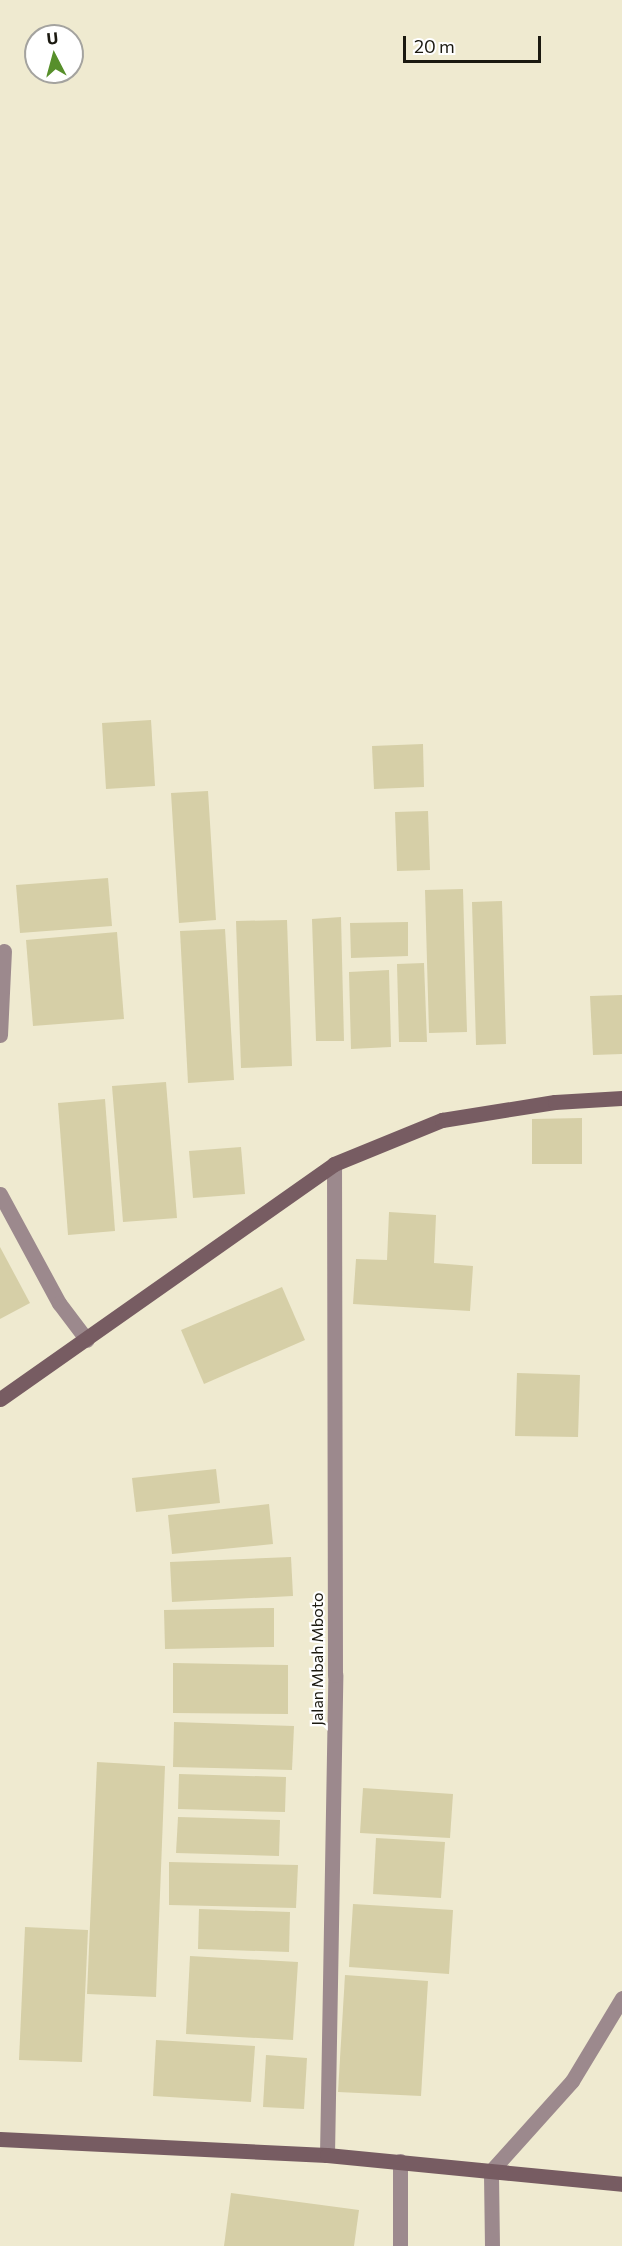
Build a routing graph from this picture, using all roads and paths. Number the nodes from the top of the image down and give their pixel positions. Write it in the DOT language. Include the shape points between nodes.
graph roads {
  1 [pos="4,951"];
  2 [pos="0,1035"];
  3 [pos="622,1098"];
  4 [pos="334,1164"];
  5 [pos="0,1194"];
  6 [pos="87,1340"];
  7 [pos="0,1399"];
  8 [pos="622,1998"];
  9 [pos="0,2139"];
  10 [pos="327,2155"];
  11 [pos="400,2161"];
  12 [pos="491,2171"];
  13 [pos="622,2184"];
  14 [pos="400,2246"];
  15 [pos="492,2246"];
  1 -- 2 [label="street"];
  3 -- 4 [label="street" via="544,1103 442,1120"];
  4 -- 6 [label="street"];
  4 -- 10 [label="street, Jalan Mbah Mboto" via="335,1675"];
  5 -- 6 [label="street" via="59,1303"];
  6 -- 7 [label="street"];
  8 -- 12 [label="street" via="572,2081"];
  9 -- 10 [label="street"];
  10 -- 11 [label="street"];
  11 -- 12 [label="street"];
  11 -- 14 [label="street"];
  12 -- 13 [label="street"];
  12 -- 15 [label="street"];
}
